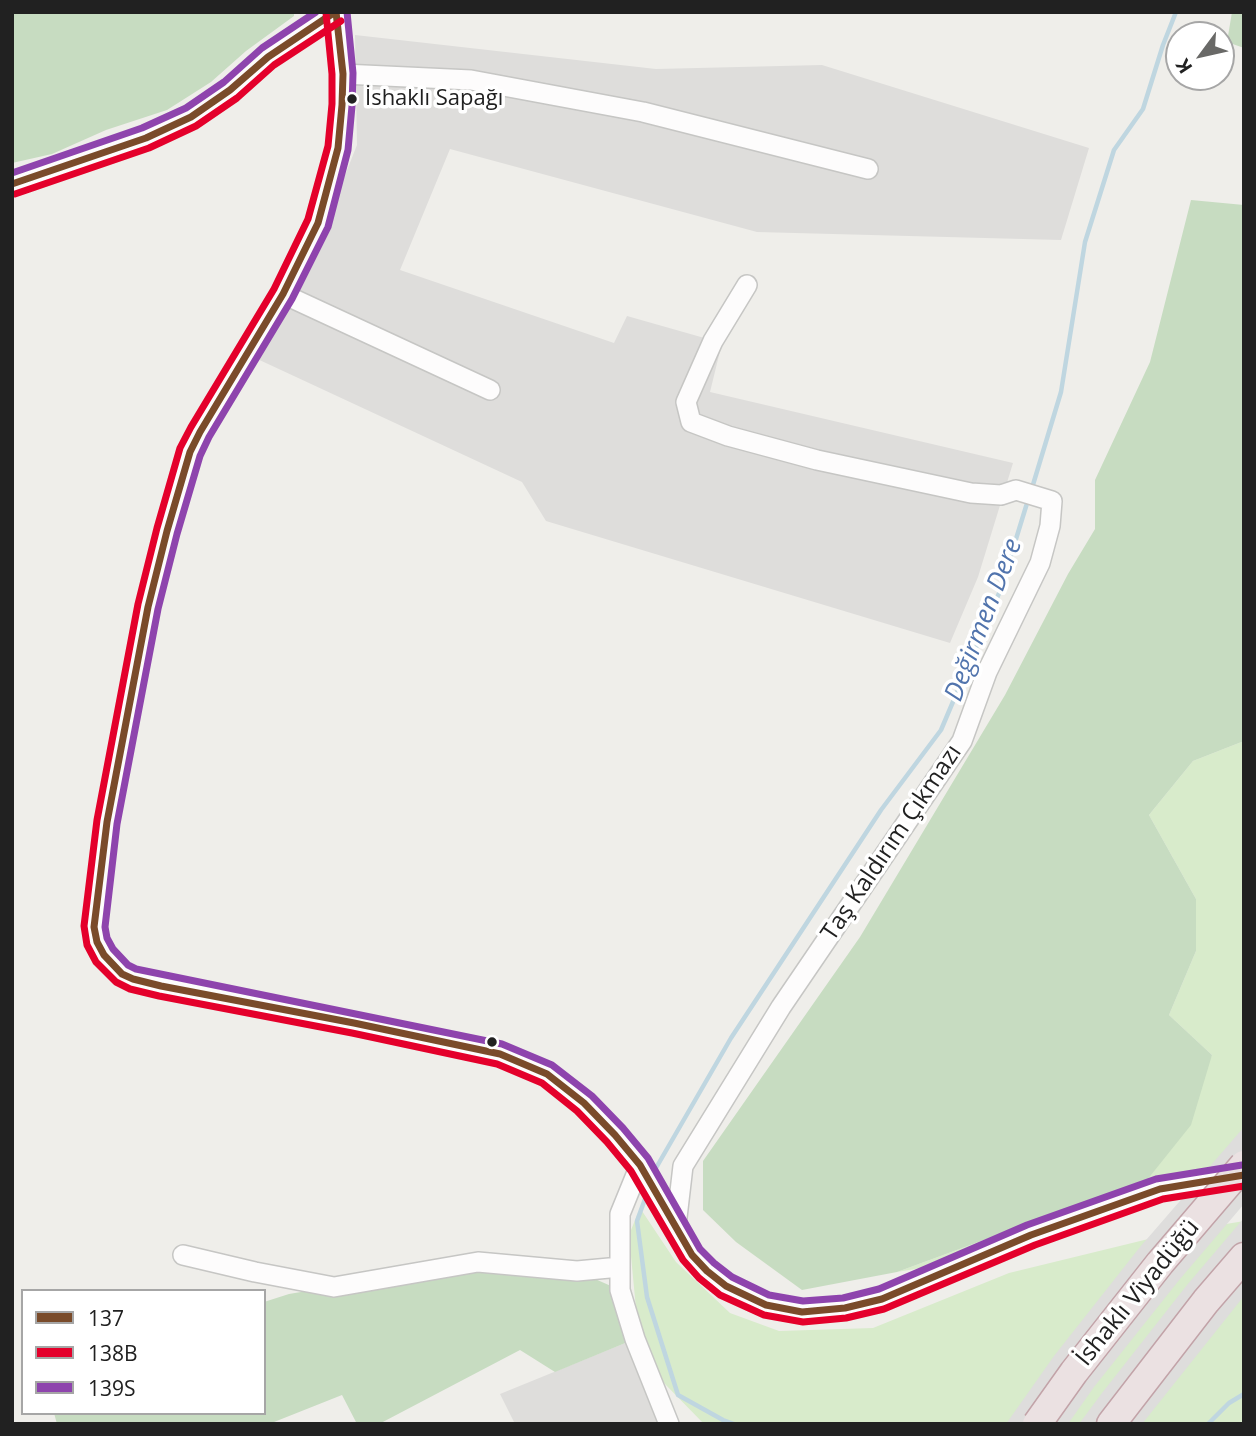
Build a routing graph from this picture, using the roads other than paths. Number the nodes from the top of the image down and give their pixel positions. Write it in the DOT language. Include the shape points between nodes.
graph roads {
  1 [pos="335,12"];
  2 [pos="343,74"];
  3 [pos="868,169"];
  4 [pos="12,184"];
  5 [pos="747,285"];
  6 [pos="283,294"];
  7 [pos="489,390"];
  8 [pos="640,1165"];
  9 [pos="1244,1165"];
  10 [pos="1244,1175"];
  11 [pos="676,1226"];
  12 [pos="183,1255"];
  13 [pos="1244,1257"];
  14 [pos="620,1267"];
  15 [pos="669,1424"];
  16 [pos="1037,1424"];
  17 [pos="1111,1424"];
  1 -- 2 [label="street"];
  1 -- 4 [label="street" via="191,117 146,138"];
  2 -- 3 [label="street" via="471,80 643,112"];
  2 -- 6 [label="street" via="338,148 329,186 318,223"];
  5 -- 11 [label="street, Taş Kaldırım Çıkmazı" via="713,341 686,402 691,422 817,460 971,493 1001,495 1016,490 1052,501 1040,563 987,672 962,741 781,1007 683,1166"];
  6 -- 7 [label="street"];
  6 -- 8 [label="street" via="200,432 180,484 148,607 109,810 94,913 97,942 112,965 133,979 500,1054 547,1074 592,1111"];
  8 -- 11 [label="street"];
  8 -- 14 [label="street" via="620,1214"];
  9 -- 16 [label="highway, İshaklı Viyadüğü, bridge" via="1074,1371"];
  10 -- 11 [label="street" via="1160,1189 1031,1235 882,1299 802,1312 766,1305 726,1286 692,1255"];
  12 -- 14 [label="street" via="334,1287 478,1262 576,1271"];
  13 -- 17 [label="highway"];
  14 -- 15 [label="street" via="620,1290 635,1339"];
}
